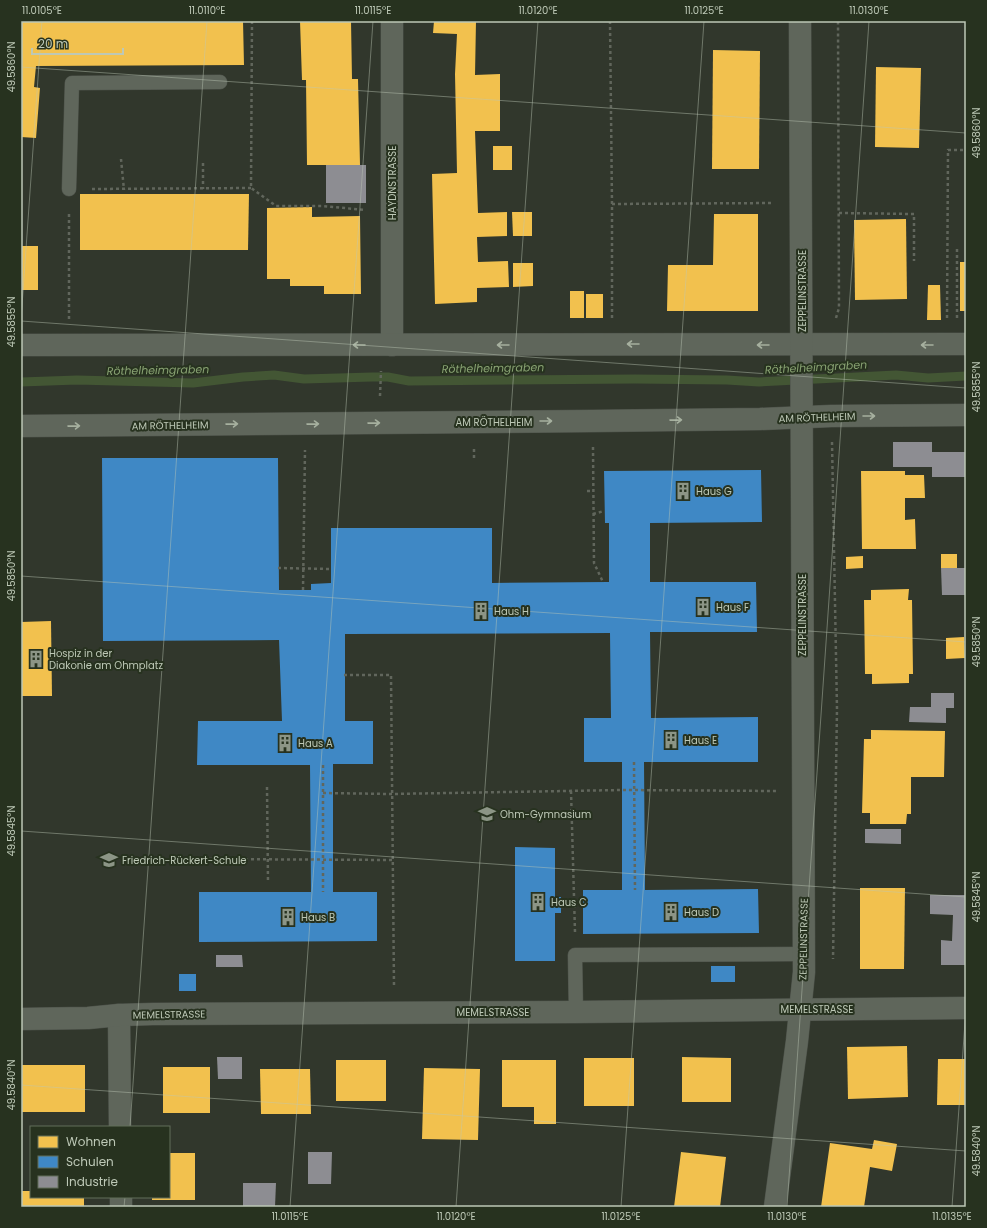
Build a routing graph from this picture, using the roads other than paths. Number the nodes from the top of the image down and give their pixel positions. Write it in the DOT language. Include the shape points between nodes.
graph roads {
  1 [pos="392,21"];
  2 [pos="800,21"];
  3 [pos="220,82"];
  4 [pos="69,189"];
  5 [pos="957,344"];
  6 [pos="21,345"];
  7 [pos="392,345"];
  8 [pos="802,352"];
  9 [pos="966,416"];
  10 [pos="802,417"];
  11 [pos="21,426"];
  12 [pos="804,954"];
  13 [pos="966,1008"];
  14 [pos="800,1009"];
  15 [pos="576,1012"];
  16 [pos="119,1015"];
  17 [pos="21,1019"];
  18 [pos="120,1126"];
  19 [pos="775,1207"];
  1 -- 7 [label="street, HAYDNSTRASSE"];
  2 -- 8 [label="street, ZEPPELINSTRASSE"];
  3 -- 4 [label="lane" via="72,83"];
  5 -- 8 [label="street, one-way"];
  7 -- 6 [label="street, one-way"];
  8 -- 7 [label="street, one-way" via="612,344"];
  8 -- 10 [label="street, ZEPPELINSTRASSE"];
  10 -- 9 [label="street, AM RÖTHELHEIM, one-way"];
  11 -- 10 [label="street, AM RÖTHELHEIM, one-way"];
  10 -- 12 [label="street, ZEPPELINSTRASSE"];
  12 -- 14 [label="street, ZEPPELINSTRASSE"];
  12 -- 15 [label="lane" via="575,955"];
  13 -- 14 [label="street, MEMELSTRASSE"];
  14 -- 15 [label="street, MEMELSTRASSE"];
  14 -- 19 [label="street, ZEPPELINSTRASSE"];
  15 -- 16 [label="street, MEMELSTRASSE"];
  16 -- 17 [label="street, MEMELSTRASSE"];
  16 -- 18 [label="street"];
}
